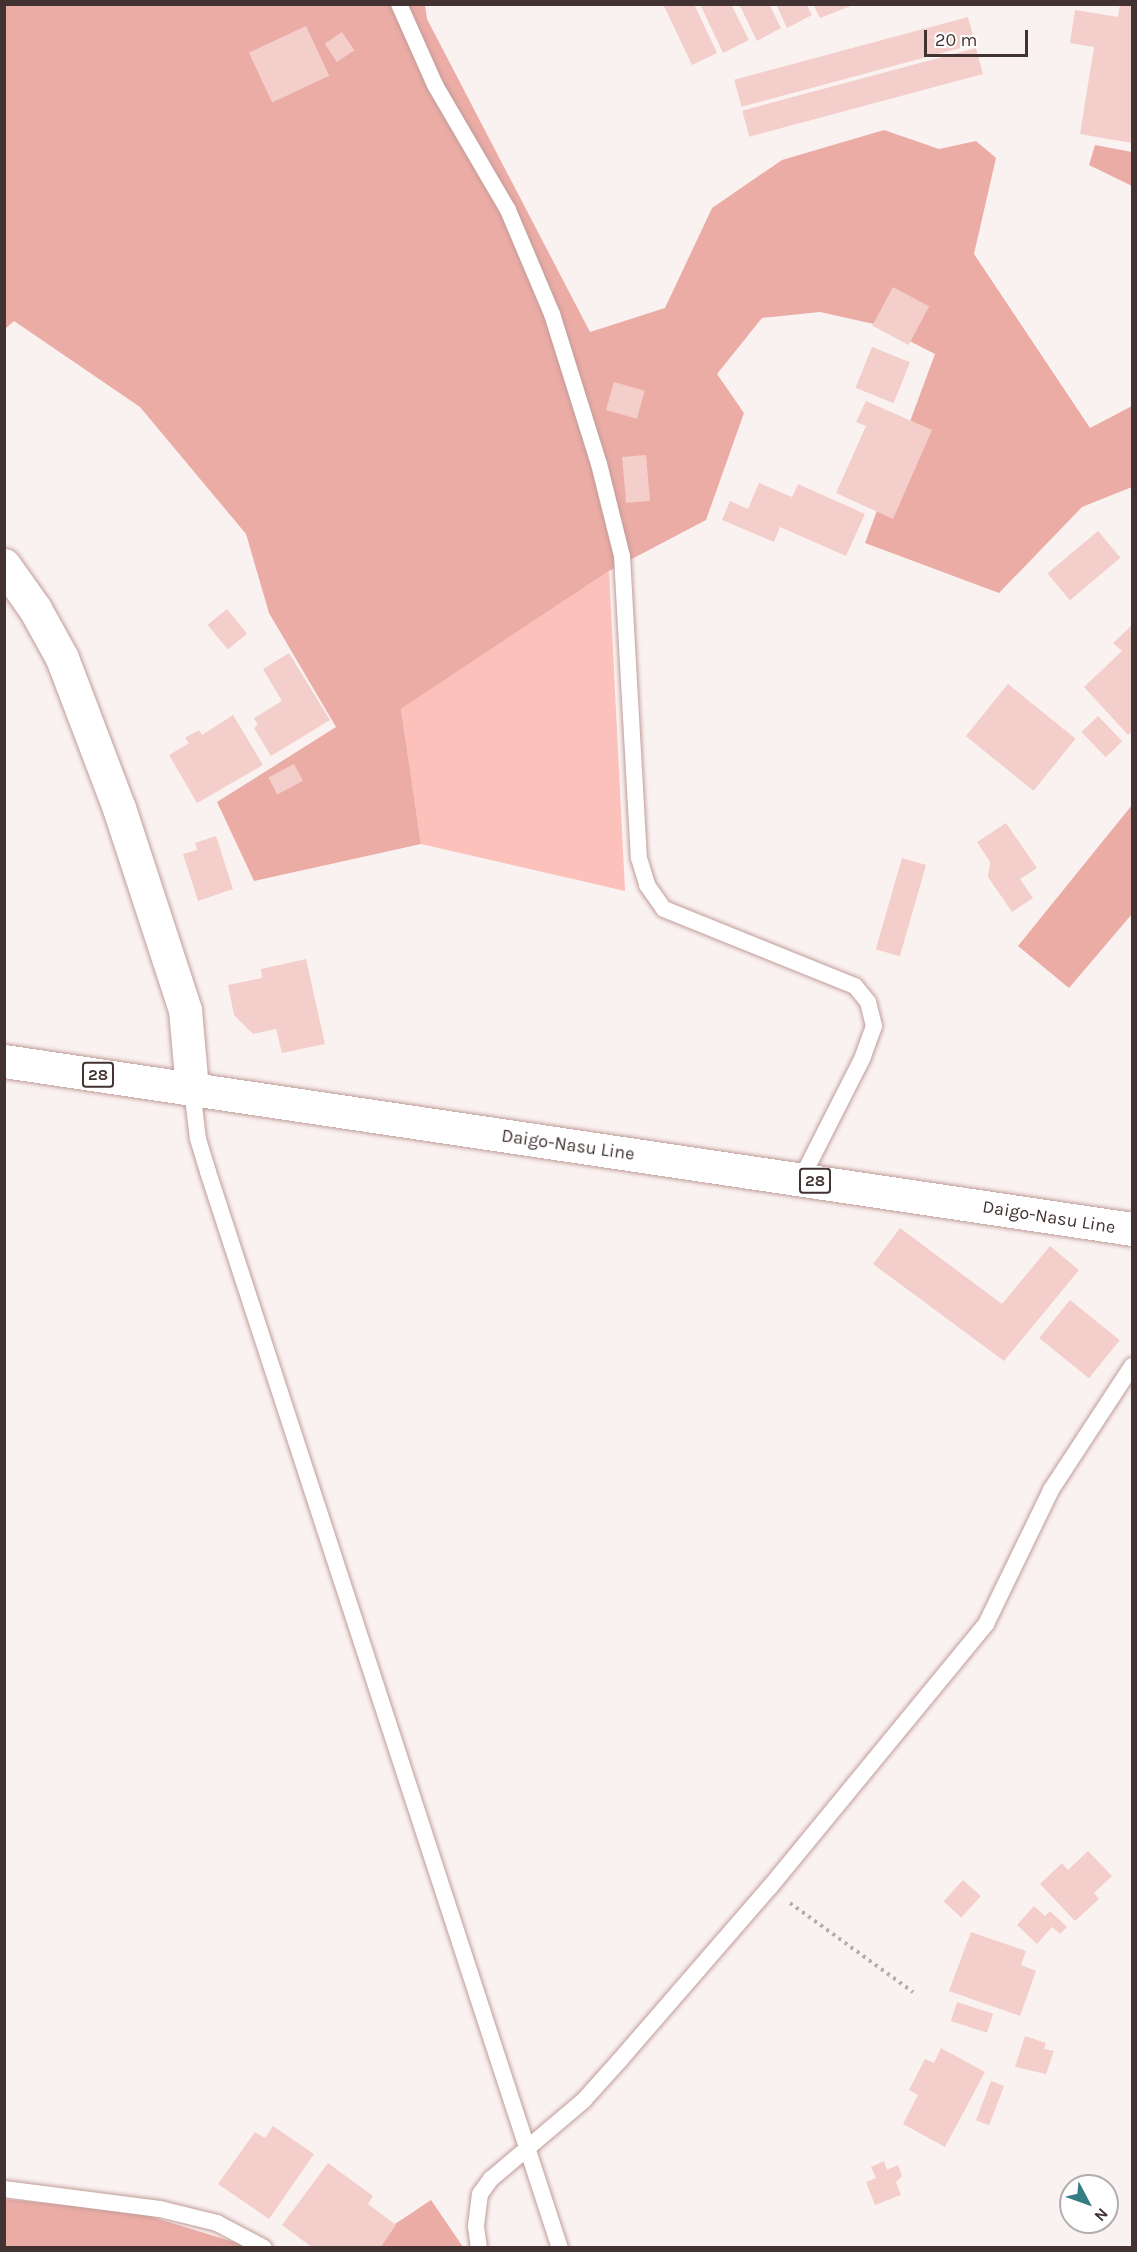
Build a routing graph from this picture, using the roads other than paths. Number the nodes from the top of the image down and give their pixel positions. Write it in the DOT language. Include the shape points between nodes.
graph roads {
  1 [pos="399,4"];
  2 [pos="4,565"];
  3 [pos="4,1061"];
  4 [pos="192,1089"];
  5 [pos="801,1179"];
  6 [pos="1132,1229"];
  7 [pos="1132,1366"];
  8 [pos="527,2145"];
  9 [pos="4,2189"];
  10 [pos="264,2247"];
  11 [pos="479,2247"];
  12 [pos="560,2247"];
  1 -- 5 [label="lane" via="435,85 508,210 552,314 598,464 622,556 639,858 647,885 664,909 855,986 868,1002 874,1026 863,1057"];
  2 -- 4 [label="main road" via="35,609 62,658 119,808 185,1010"];
  3 -- 4 [label="main road, Daigo-Nasu Line / 28"];
  4 -- 5 [label="main road, Daigo-Nasu Line / 28"];
  4 -- 8 [label="lane" via="198,1139 208,1172"];
  5 -- 6 [label="main road, Daigo-Nasu Line / 28"];
  7 -- 8 [label="lane" via="1051,1490 986,1624 770,1887 584,2100"];
  8 -- 11 [label="lane" via="490,2179 480,2194 476,2226"];
  8 -- 12 [label="lane"];
  9 -- 10 [label="lane" via="160,2209 217,2223"];
}
